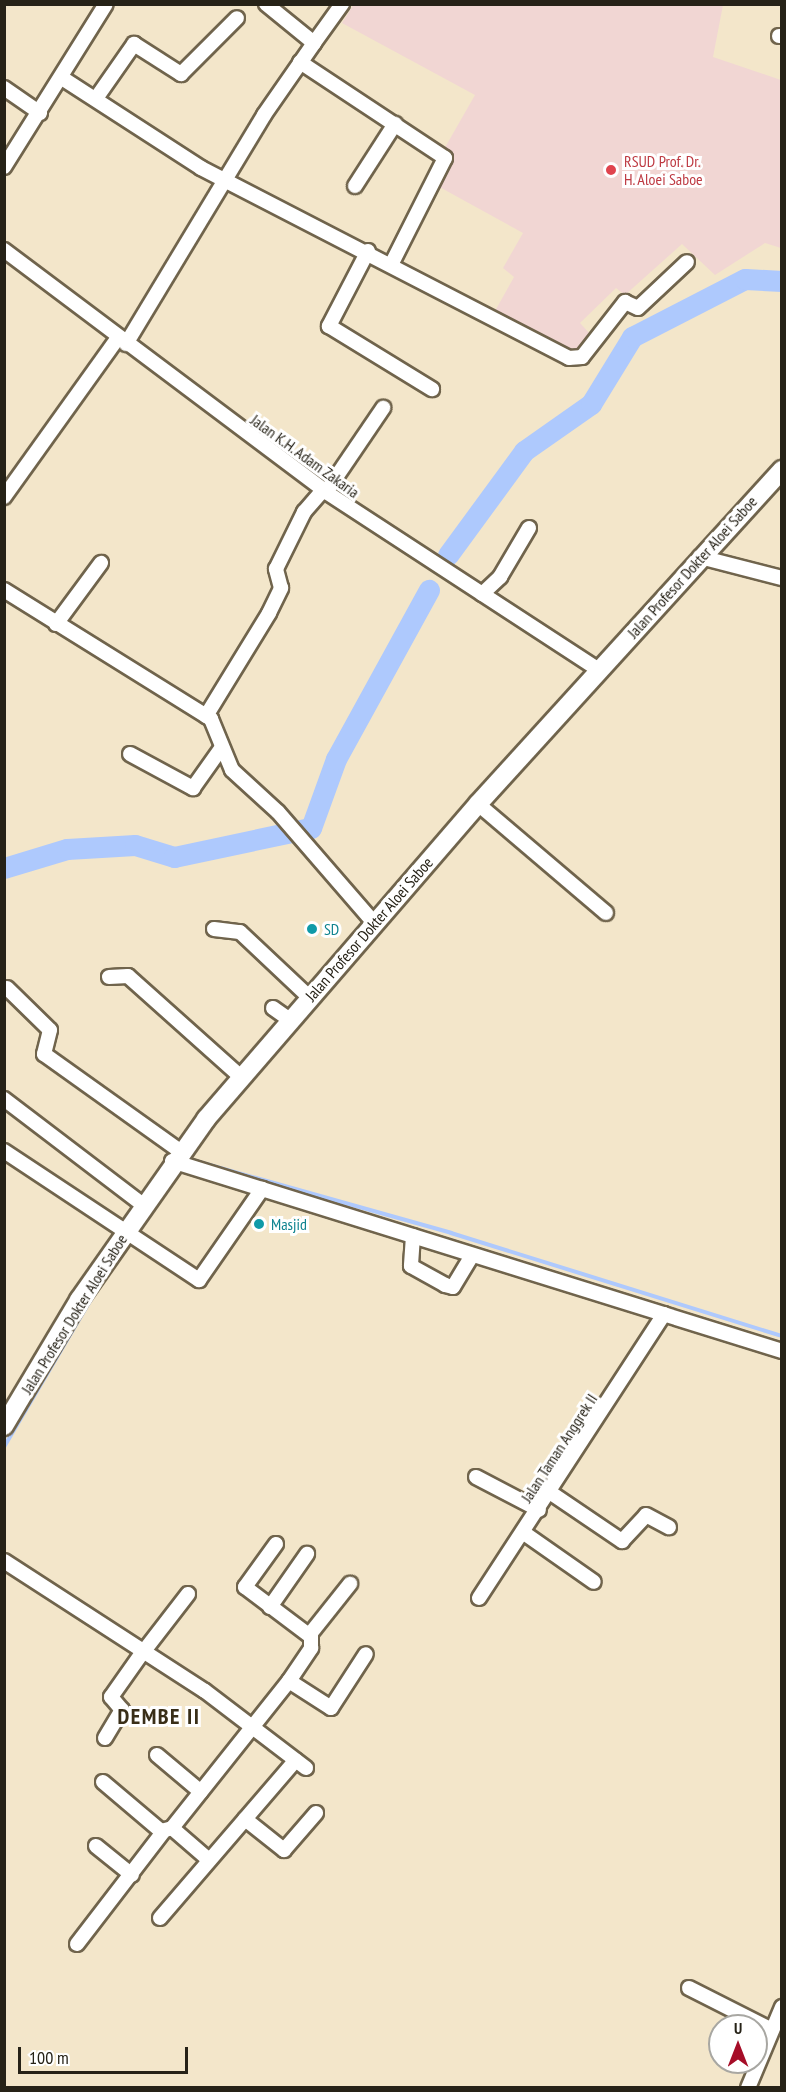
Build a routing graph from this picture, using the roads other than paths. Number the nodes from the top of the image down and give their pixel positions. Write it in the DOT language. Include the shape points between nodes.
graph roads {
  1 [pos="106,4"];
  2 [pos="266,4"];
  3 [pos="342,4"];
  4 [pos="237,18"];
  5 [pos="314,43"];
  6 [pos="300,62"];
  7 [pos="62,78"];
  8 [pos="4,88"];
  9 [pos="97,97"];
  10 [pos="40,112"];
  11 [pos="395,124"];
  12 [pos="4,167"];
  13 [pos="224,178"];
  14 [pos="355,186"];
  15 [pos="4,250"];
  16 [pos="368,251"];
  17 [pos="687,262"];
  18 [pos="392,263"];
  19 [pos="122,341"];
  20 [pos="432,389"];
  21 [pos="383,408"];
  22 [pos="782,470"];
  23 [pos="325,491"];
  24 [pos="4,497"];
  25 [pos="529,528"];
  26 [pos="700,556"];
  27 [pos="101,563"];
  28 [pos="782,578"];
  29 [pos="4,590"];
  30 [pos="482,594"];
  31 [pos="56,624"];
  32 [pos="599,670"];
  33 [pos="206,716"];
  34 [pos="222,747"];
  35 [pos="130,754"];
  36 [pos="478,804"];
  37 [pos="606,913"];
  38 [pos="375,924"];
  39 [pos="214,929"];
  40 [pos="109,977"];
  41 [pos="7,988"];
  42 [pos="309,998"];
  43 [pos="273,1008"];
  44 [pos="289,1019"];
  45 [pos="241,1077"];
  46 [pos="4,1099"];
  47 [pos="6,1155"];
  48 [pos="176,1156"];
  49 [pos="262,1189"];
  50 [pos="143,1205"];
  51 [pos="124,1234"];
  52 [pos="413,1236"];
  53 [pos="472,1255"];
  54 [pos="664,1314"];
  55 [pos="782,1351"];
  56 [pos="4,1426"];
  57 [pos="476,1477"];
  58 [pos="551,1493"];
  59 [pos="539,1510"];
  60 [pos="669,1527"];
  61 [pos="524,1533"];
  62 [pos="276,1544"];
  63 [pos="307,1554"];
  64 [pos="4,1561"];
  65 [pos="594,1582"];
  66 [pos="350,1584"];
  67 [pos="188,1594"];
  68 [pos="479,1598"];
  69 [pos="270,1607"];
  70 [pos="310,1636"];
  71 [pos="143,1652"];
  72 [pos="366,1654"];
  73 [pos="289,1681"];
  74 [pos="254,1728"];
  75 [pos="105,1738"];
  76 [pos="157,1755"];
  77 [pos="103,1782"];
  78 [pos="201,1792"];
  79 [pos="316,1813"];
  80 [pos="245,1819"];
  81 [pos="168,1830"];
  82 [pos="96,1846"];
  83 [pos="209,1860"];
  84 [pos="132,1875"];
  85 [pos="160,1918"];
  86 [pos="77,1944"];
  87 [pos="689,1988"];
  88 [pos="782,2007"];
  89 [pos="772,2030"];
  90 [pos="748,2088"];
  1 -- 7 [label="street"];
  2 -- 5 [label="street"];
  3 -- 5 [label="street"];
  4 -- 9 [label="street" via="181,74 134,44"];
  5 -- 6 [label="street"];
  6 -- 11 [label="street"];
  6 -- 13 [label="street"];
  7 -- 9 [label="street"];
  7 -- 10 [label="street"];
  8 -- 10 [label="street"];
  9 -- 13 [label="street" via="150,138"];
  10 -- 12 [label="street"];
  11 -- 14 [label="street"];
  11 -- 18 [label="street" via="445,158"];
  13 -- 16 [label="street"];
  13 -- 19 [label="street"];
  15 -- 19 [label="street, Jalan K.H. Adam Zakaria"];
  16 -- 18 [label="street"];
  16 -- 20 [label="street" via="329,326"];
  17 -- 18 [label="street" via="638,308 625,302 578,359"];
  19 -- 23 [label="street, Jalan K.H. Adam Zakaria"];
  19 -- 24 [label="street"];
  21 -- 23 [label="street"];
  22 -- 26 [label="street, Jalan Profesor Dokter Aloei Saboe"];
  23 -- 30 [label="street, Jalan K.H. Adam Zakaria" via="420,558"];
  23 -- 33 [label="street" via="304,512 276,569 281,585 267,616"];
  25 -- 30 [label="street" via="500,577"];
  26 -- 28 [label="street"];
  26 -- 32 [label="street, Jalan Profesor Dokter Aloei Saboe"];
  27 -- 31 [label="street"];
  29 -- 31 [label="street"];
  30 -- 32 [label="street, Jalan K.H. Adam Zakaria"];
  31 -- 33 [label="street"];
  32 -- 36 [label="street, Jalan Profesor Dokter Aloei Saboe"];
  33 -- 34 [label="street"];
  34 -- 35 [label="street" via="193,788"];
  34 -- 38 [label="street" via="232,770 294,832 309,854"];
  36 -- 37 [label="street"];
  36 -- 38 [label="street, Jalan Profesor Dokter Aloei Saboe"];
  38 -- 42 [label="street, Jalan Profesor Dokter Aloei Saboe"];
  39 -- 42 [label="street" via="240,932"];
  40 -- 45 [label="street" via="128,976"];
  41 -- 48 [label="street" via="50,1030 44,1054"];
  42 -- 44 [label="street, Jalan Profesor Dokter Aloei Saboe"];
  43 -- 44 [label="street"];
  44 -- 45 [label="street, Jalan Profesor Dokter Aloei Saboe"];
  45 -- 48 [label="street, Jalan Profesor Dokter Aloei Saboe"];
  46 -- 50 [label="street"];
  47 -- 51 [label="street"];
  48 -- 49 [label="street"];
  48 -- 50 [label="street, Jalan Profesor Dokter Aloei Saboe"];
  49 -- 51 [label="street" via="199,1280"];
  49 -- 52 [label="street"];
  50 -- 51 [label="street, Jalan Profesor Dokter Aloei Saboe"];
  51 -- 56 [label="street, Jalan Profesor Dokter Aloei Saboe" via="79,1300"];
  52 -- 53 [label="street"];
  52 -- 53 [label="street" via="411,1266 445,1285 453,1287"];
  53 -- 54 [label="street"];
  54 -- 55 [label="street"];
  54 -- 58 [label="street, Jalan Taman Anggrek II"];
  57 -- 59 [label="street"];
  58 -- 59 [label="street, Jalan Taman Anggrek II"];
  58 -- 60 [label="street" via="622,1541 646,1515"];
  59 -- 61 [label="street, Jalan Taman Anggrek II"];
  61 -- 65 [label="street"];
  61 -- 68 [label="street, Jalan Taman Anggrek II"];
  62 -- 69 [label="street" via="246,1587"];
  63 -- 69 [label="street"];
  64 -- 71 [label="street"];
  66 -- 70 [label="street"];
  67 -- 71 [label="street"];
  69 -- 70 [label="street"];
  70 -- 73 [label="street" via="311,1648"];
  71 -- 74 [label="street"];
  71 -- 75 [label="street" via="111,1696 122,1710"];
  72 -- 73 [label="street" via="331,1708"];
  73 -- 74 [label="street"];
  74 -- 78 [label="street"];
  74 -- 80 [label="street" via="301,1764"];
  76 -- 78 [label="street"];
  77 -- 81 [label="street"];
  78 -- 81 [label="street"];
  79 -- 80 [label="street" via="284,1850"];
  80 -- 83 [label="street"];
  81 -- 83 [label="street"];
  81 -- 84 [label="street"];
  82 -- 84 [label="street"];
  83 -- 85 [label="street"];
  84 -- 86 [label="street"];
  87 -- 89 [label="street"];
  88 -- 89 [label="street"];
  89 -- 90 [label="street"];
}
